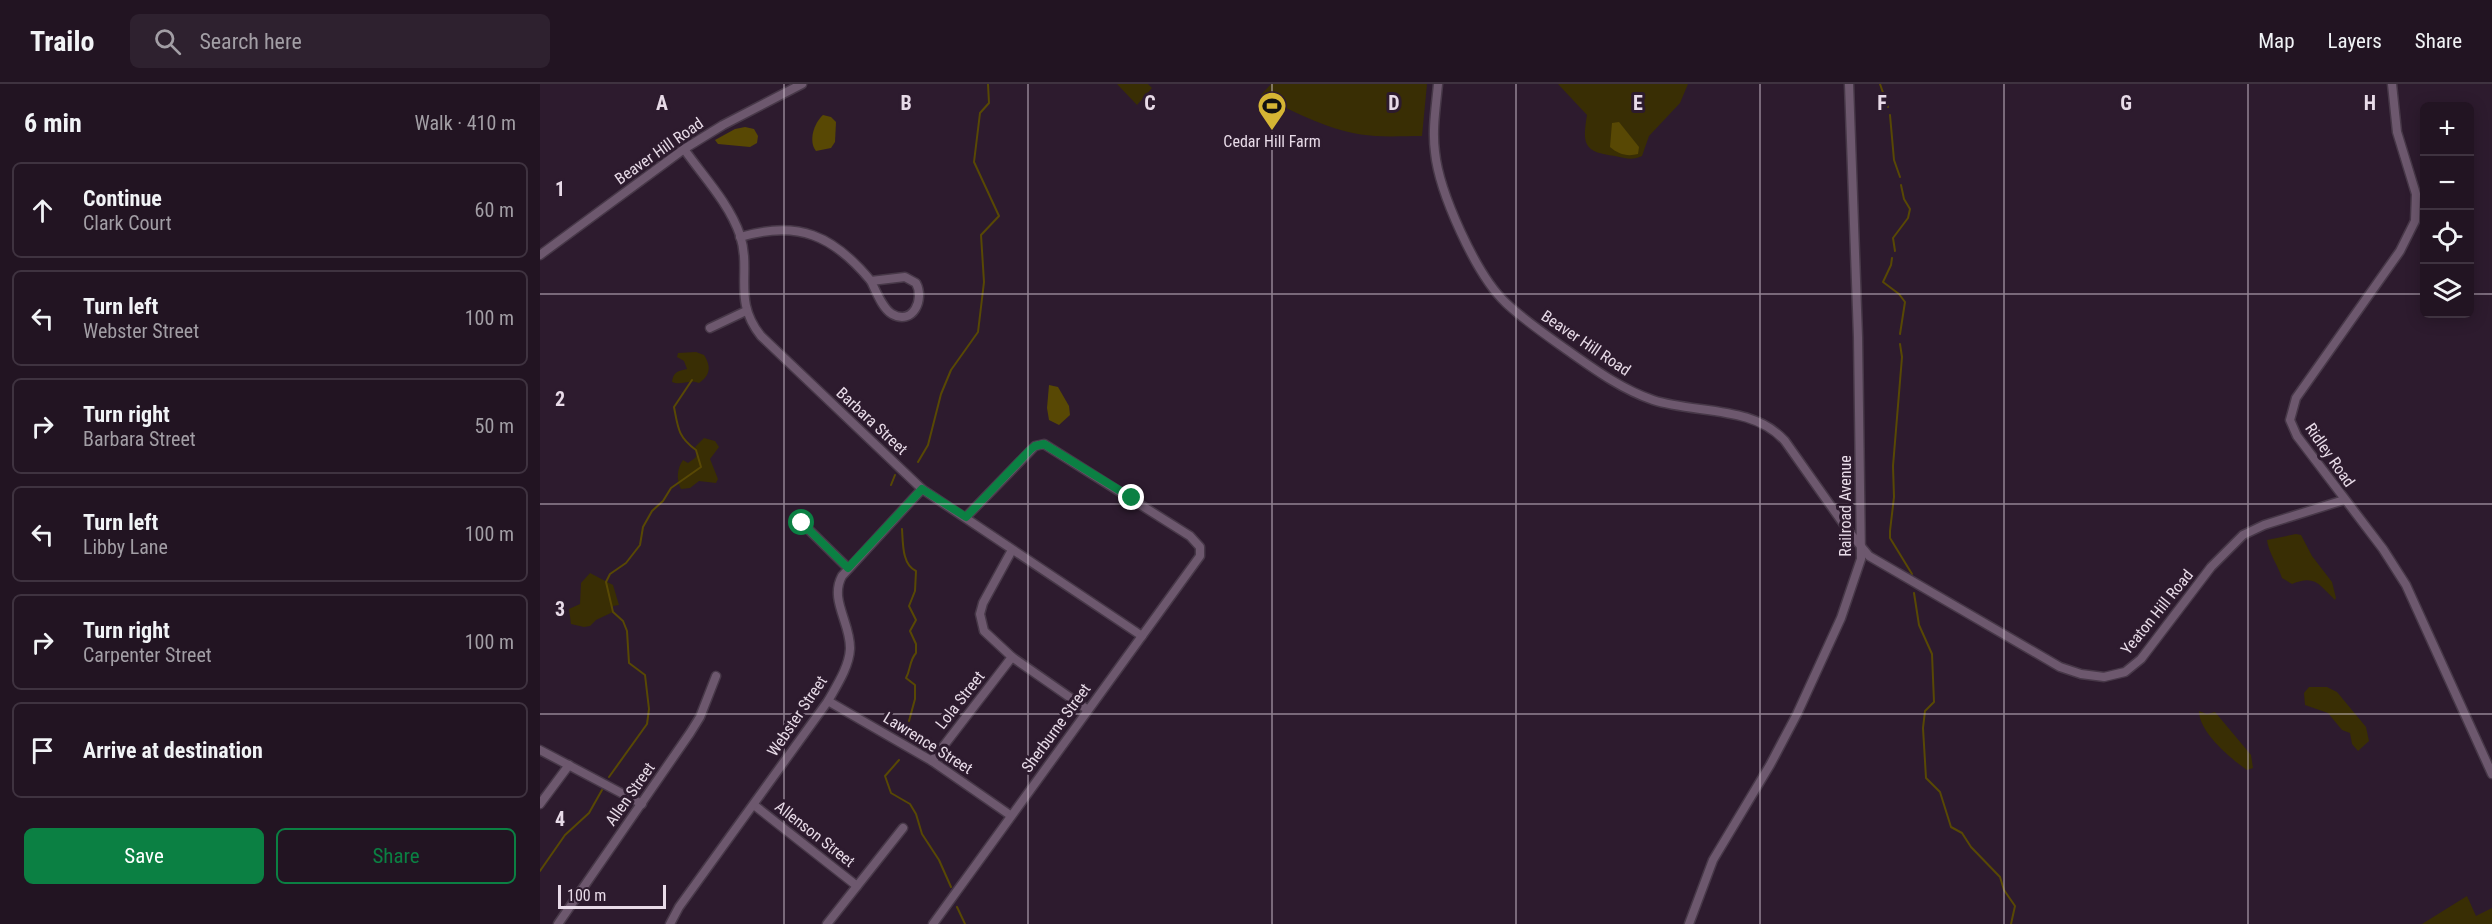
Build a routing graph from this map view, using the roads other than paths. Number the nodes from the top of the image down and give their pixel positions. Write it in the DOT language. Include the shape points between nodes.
graph roads {
  1 [pos="802,84"];
  2 [pos="1438,84"];
  3 [pos="1849,84"];
  4 [pos="2392,84"];
  5 [pos="684,149"];
  6 [pos="740,237"];
  7 [pos="540,255"];
  8 [pos="871,281"];
  9 [pos="746,311"];
  10 [pos="710,328"];
  11 [pos="922,489"];
  12 [pos="2344,500"];
  13 [pos="966,517"];
  14 [pos="802,523"];
  15 [pos="1863,549"];
  16 [pos="1012,550"];
  17 [pos="848,568"];
  18 [pos="1142,636"];
  19 [pos="1012,657"];
  20 [pos="716,676"];
  21 [pos="828,700"];
  22 [pos="1088,710"];
  23 [pos="540,750"];
  24 [pos="932,761"];
  25 [pos="568,765"];
  26 [pos="2492,774"];
  27 [pos="540,804"];
  28 [pos="642,804"];
  29 [pos="754,805"];
  30 [pos="1010,815"];
  31 [pos="903,828"];
  32 [pos="857,886"];
  33 [pos="558,924"];
  34 [pos="670,924"];
  35 [pos="827,924"];
  36 [pos="933,924"];
  37 [pos="1689,924"];
  1 -- 5 [label="street, Beaver Hill Road"];
  2 -- 15 [label="street, Beaver Hill Road" via="1434,137 1439,176 1480,269 1505,302 1625,388 1660,402 1749,419 1773,429"];
  3 -- 15 [label="street, Railroad Avenue"];
  4 -- 12 [label="street, Ridley Road" via="2397,132 2416,194 2415,221 2400,252 2302,388 2290,414 2297,436"];
  5 -- 6 [label="street, Barbara Street" via="722,202"];
  5 -- 7 [label="street, Beaver Hill Road"];
  6 -- 8 [label="street" via="777,228 804,232 835,246"];
  6 -- 9 [label="street, Barbara Street"];
  8 -- 8 [label="street" via="892,314 910,315 919,305 919,289 911,279"];
  9 -- 10 [label="street"];
  9 -- 11 [label="street, Barbara Street" via="773,349"];
  11 -- 13 [label="street, Barbara Street"];
  11 -- 17 [label="street, Webster Street"];
  12 -- 15 [label="street, Yeaton Hill Road" via="2243,535 2211,567 2141,660 2125,672 2104,677 2060,667 1879,563"];
  12 -- 26 [label="street, Ridley Road" via="2406,585"];
  13 -- 16 [label="street, Barbara Street"];
  13 -- 18 [label="street, Sherburne Street" via="1040,444 1049,445 1190,536 1198,544 1199,559"];
  14 -- 17 [label="street"];
  15 -- 37 [label="street, Railroad Avenue" via="1837,629 1777,754 1713,860"];
  16 -- 18 [label="street, Barbara Street"];
  16 -- 19 [label="street" via="986,595 980,614 984,631"];
  17 -- 21 [label="street, Webster Street" via="837,594 850,651"];
  18 -- 22 [label="street, Sherburne Street"];
  19 -- 22 [label="street"];
  19 -- 24 [label="street, Lola Street"];
  20 -- 28 [label="street, Allen Street" via="700,717"];
  21 -- 24 [label="street, Lawrence Street"];
  21 -- 29 [label="street, Webster Street"];
  22 -- 30 [label="street, Sherburne Street"];
  23 -- 25 [label="street"];
  24 -- 30 [label="street, Lawrence Street"];
  25 -- 27 [label="street"];
  25 -- 28 [label="street"];
  28 -- 33 [label="street, Allen Street"];
  29 -- 32 [label="street, Allenson Street"];
  29 -- 34 [label="street, Webster Street"];
  30 -- 36 [label="street, Sherburne Street"];
  31 -- 32 [label="street"];
  32 -- 35 [label="street"];
}
